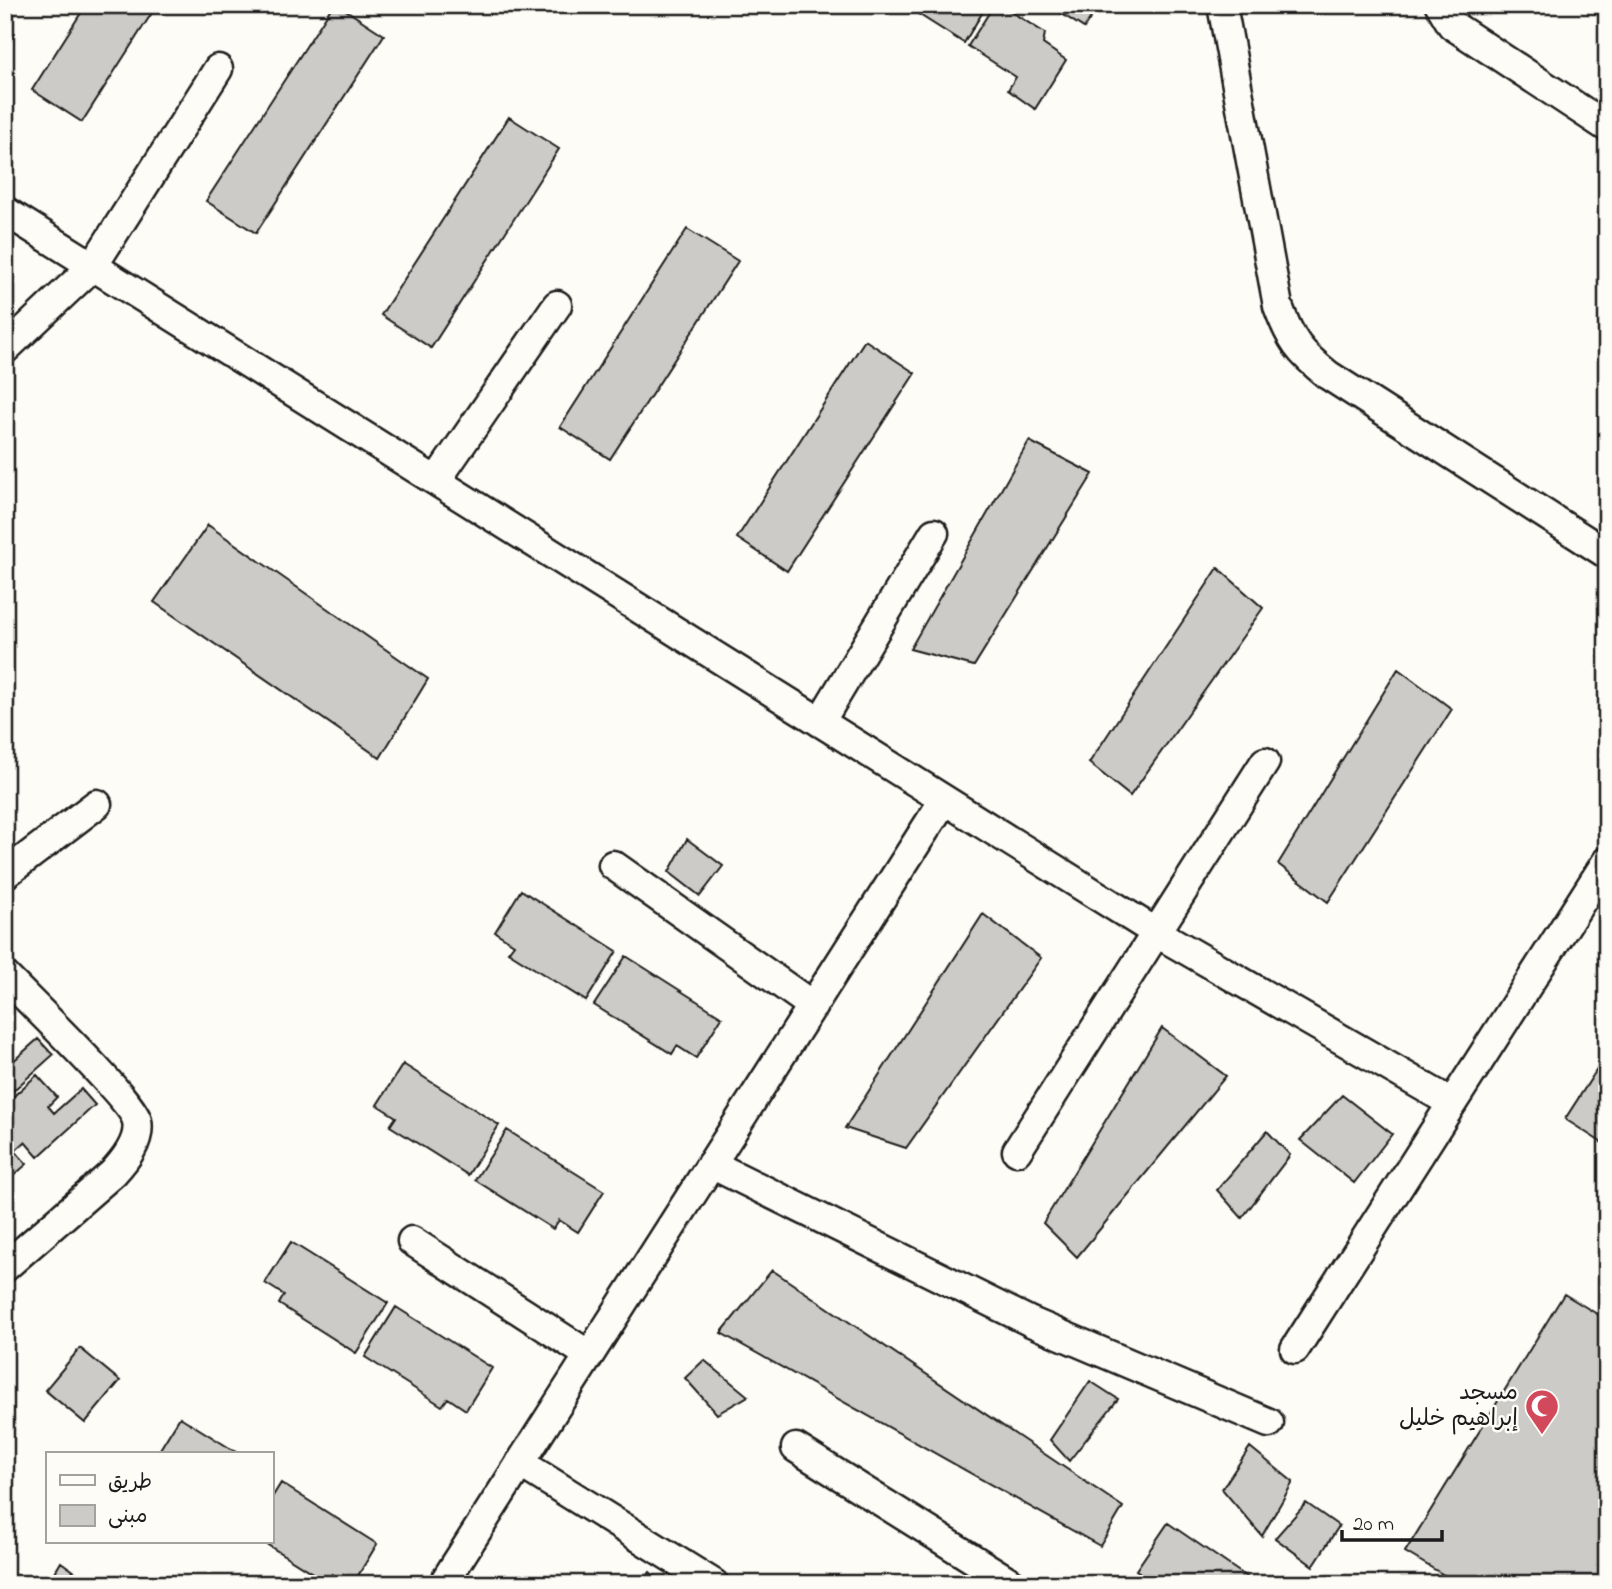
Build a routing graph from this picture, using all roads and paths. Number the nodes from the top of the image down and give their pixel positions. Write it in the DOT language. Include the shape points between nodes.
graph roads {
  1 [pos="1222,5"];
  2 [pos="1440,5"];
  3 [pos="218,69"];
  4 [pos="1607,127"];
  5 [pos="5,211"];
  6 [pos="93,266"];
  7 [pos="557,305"];
  8 [pos="5,349"];
  9 [pos="436,481"];
  10 [pos="934,533"];
  11 [pos="1607,554"];
  12 [pos="820,722"];
  13 [pos="1265,762"];
  14 [pos="944,800"];
  15 [pos="97,804"];
  16 [pos="1607,861"];
  17 [pos="613,865"];
  18 [pos="5,874"];
  19 [pos="1157,933"];
  20 [pos="5,976"];
  21 [pos="813,1006"];
  22 [pos="1452,1102"];
  23 [pos="1017,1151"];
  24 [pos="711,1164"];
  25 [pos="412,1241"];
  26 [pos="5,1266"];
  27 [pos="1296,1349"];
  28 [pos="589,1355"];
  29 [pos="1269,1423"];
  30 [pos="796,1448"];
  31 [pos="520,1463"];
  32 [pos="443,1584"];
  33 [pos="714,1584"];
  34 [pos="1013,1584"];
  1 -- 11 [label="street" via="1278,306 1304,357"];
  2 -- 4 [label="street" via="1452,25"];
  3 -- 6 [label="street"];
  5 -- 6 [label="street"];
  6 -- 8 [label="street"];
  6 -- 9 [label="street"];
  7 -- 9 [label="street"];
  9 -- 12 [label="street"];
  10 -- 12 [label="street"];
  12 -- 14 [label="street"];
  13 -- 19 [label="street"];
  14 -- 19 [label="street"];
  14 -- 21 [label="street"];
  15 -- 18 [label="street"];
  16 -- 22 [label="street"];
  17 -- 21 [label="street"];
  19 -- 22 [label="street"];
  19 -- 23 [label="street"];
  20 -- 26 [label="street" via="121,1096 137,1120 136,1138 127,1158"];
  21 -- 24 [label="street"];
  22 -- 27 [label="street"];
  24 -- 28 [label="street"];
  24 -- 29 [label="street" via="1031,1322"];
  25 -- 28 [label="street"];
  28 -- 31 [label="street"];
  30 -- 34 [label="street"];
  31 -- 32 [label="street"];
  31 -- 33 [label="street"];
}
